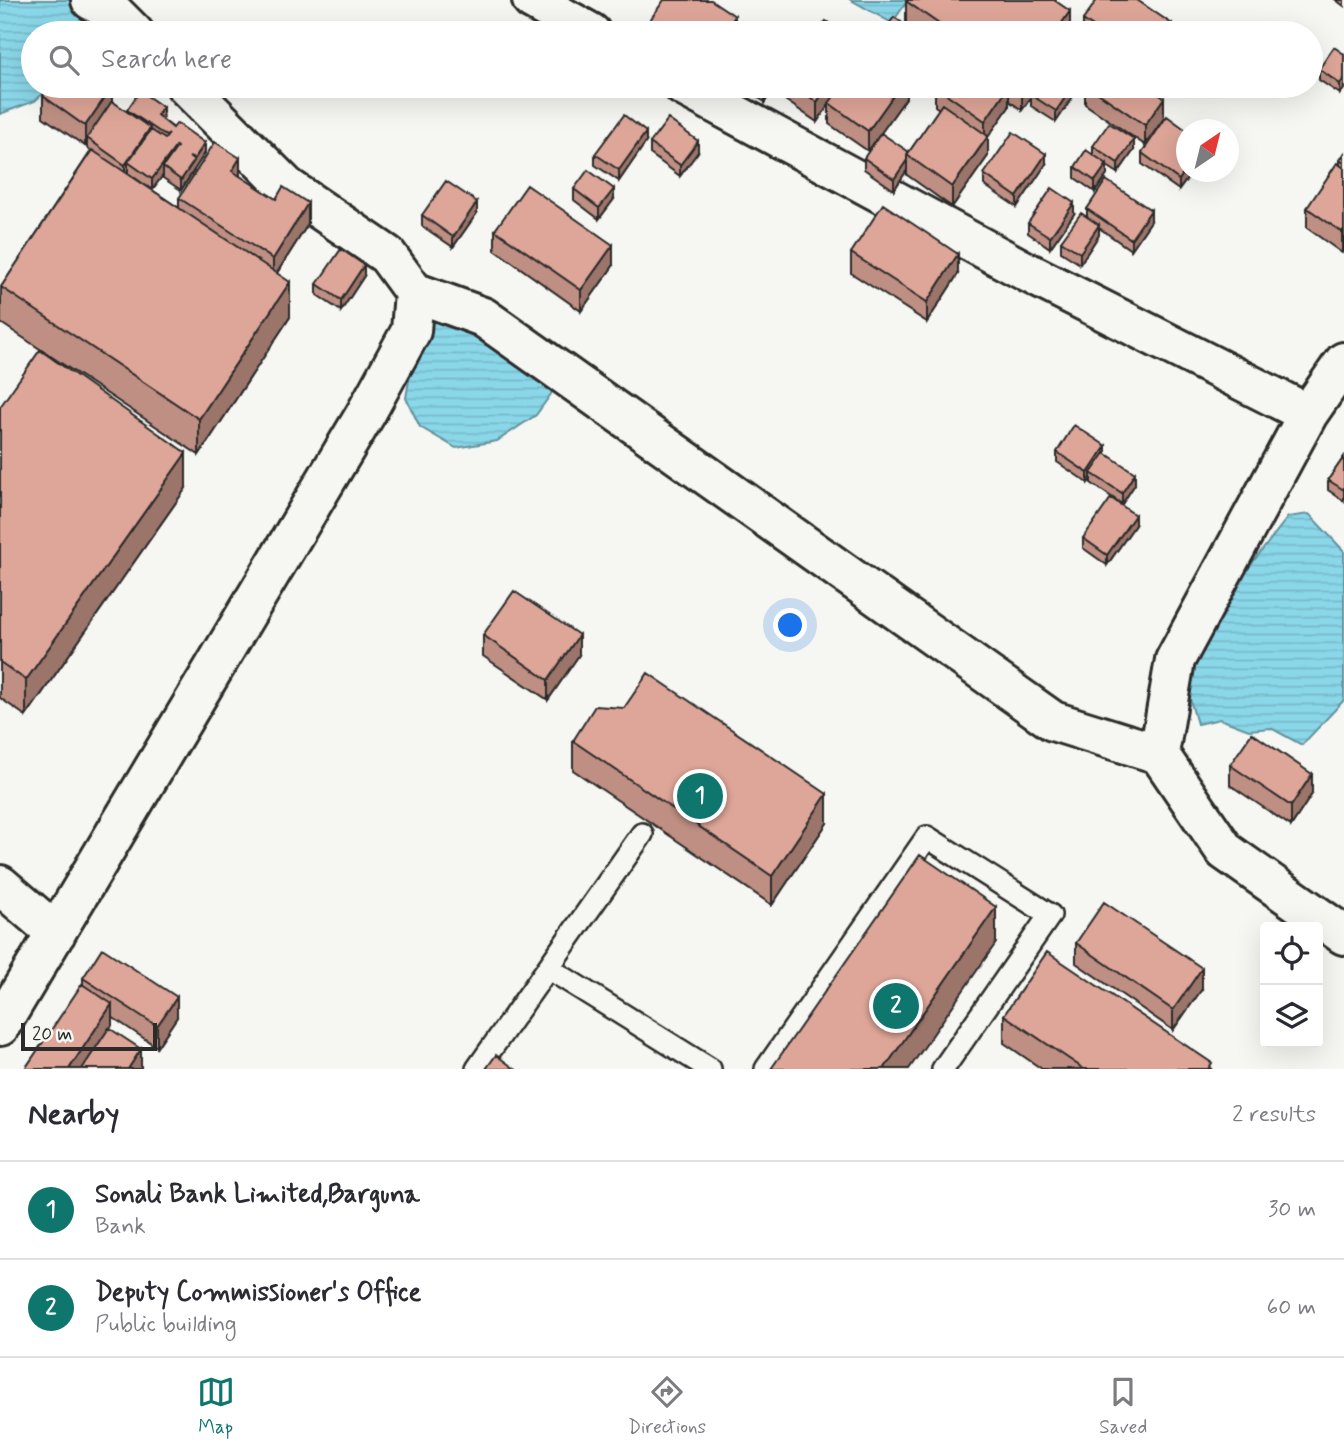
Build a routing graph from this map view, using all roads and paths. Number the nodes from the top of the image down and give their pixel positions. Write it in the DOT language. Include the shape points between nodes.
graph roads {
  1 [pos="532,0"];
  2 [pos="570,21"];
  3 [pos="198,98"];
  4 [pos="705,98"];
  5 [pos="414,292"];
  6 [pos="1344,362"];
  7 [pos="1308,414"];
  8 [pos="1159,754"];
  9 [pos="642,834"];
  10 [pos="0,885"];
  11 [pos="56,933"];
  12 [pos="1344,934"];
  13 [pos="548,968"];
  14 [pos="0,1026"];
  15 [pos="477,1069"];
  16 [pos="710,1069"];
  17 [pos="765,1069"];
  18 [pos="943,1069"];
  1 -- 2 [label="street"];
  3 -- 5 [label="street" via="287,187 387,255"];
  4 -- 7 [label="street" via="1027,272"];
  5 -- 8 [label="street" via="483,317 1054,721"];
  5 -- 11 [label="street" via="411,331 378,391"];
  6 -- 7 [label="street"];
  7 -- 8 [label="street" via="1175,660"];
  8 -- 12 [label="street" via="1225,851"];
  9 -- 13 [label="lane"];
  10 -- 11 [label="street"];
  11 -- 14 [label="street"];
  13 -- 15 [label="lane"];
  13 -- 16 [label="lane"];
  17 -- 18 [label="lane" via="927,837 1049,915"];
}
